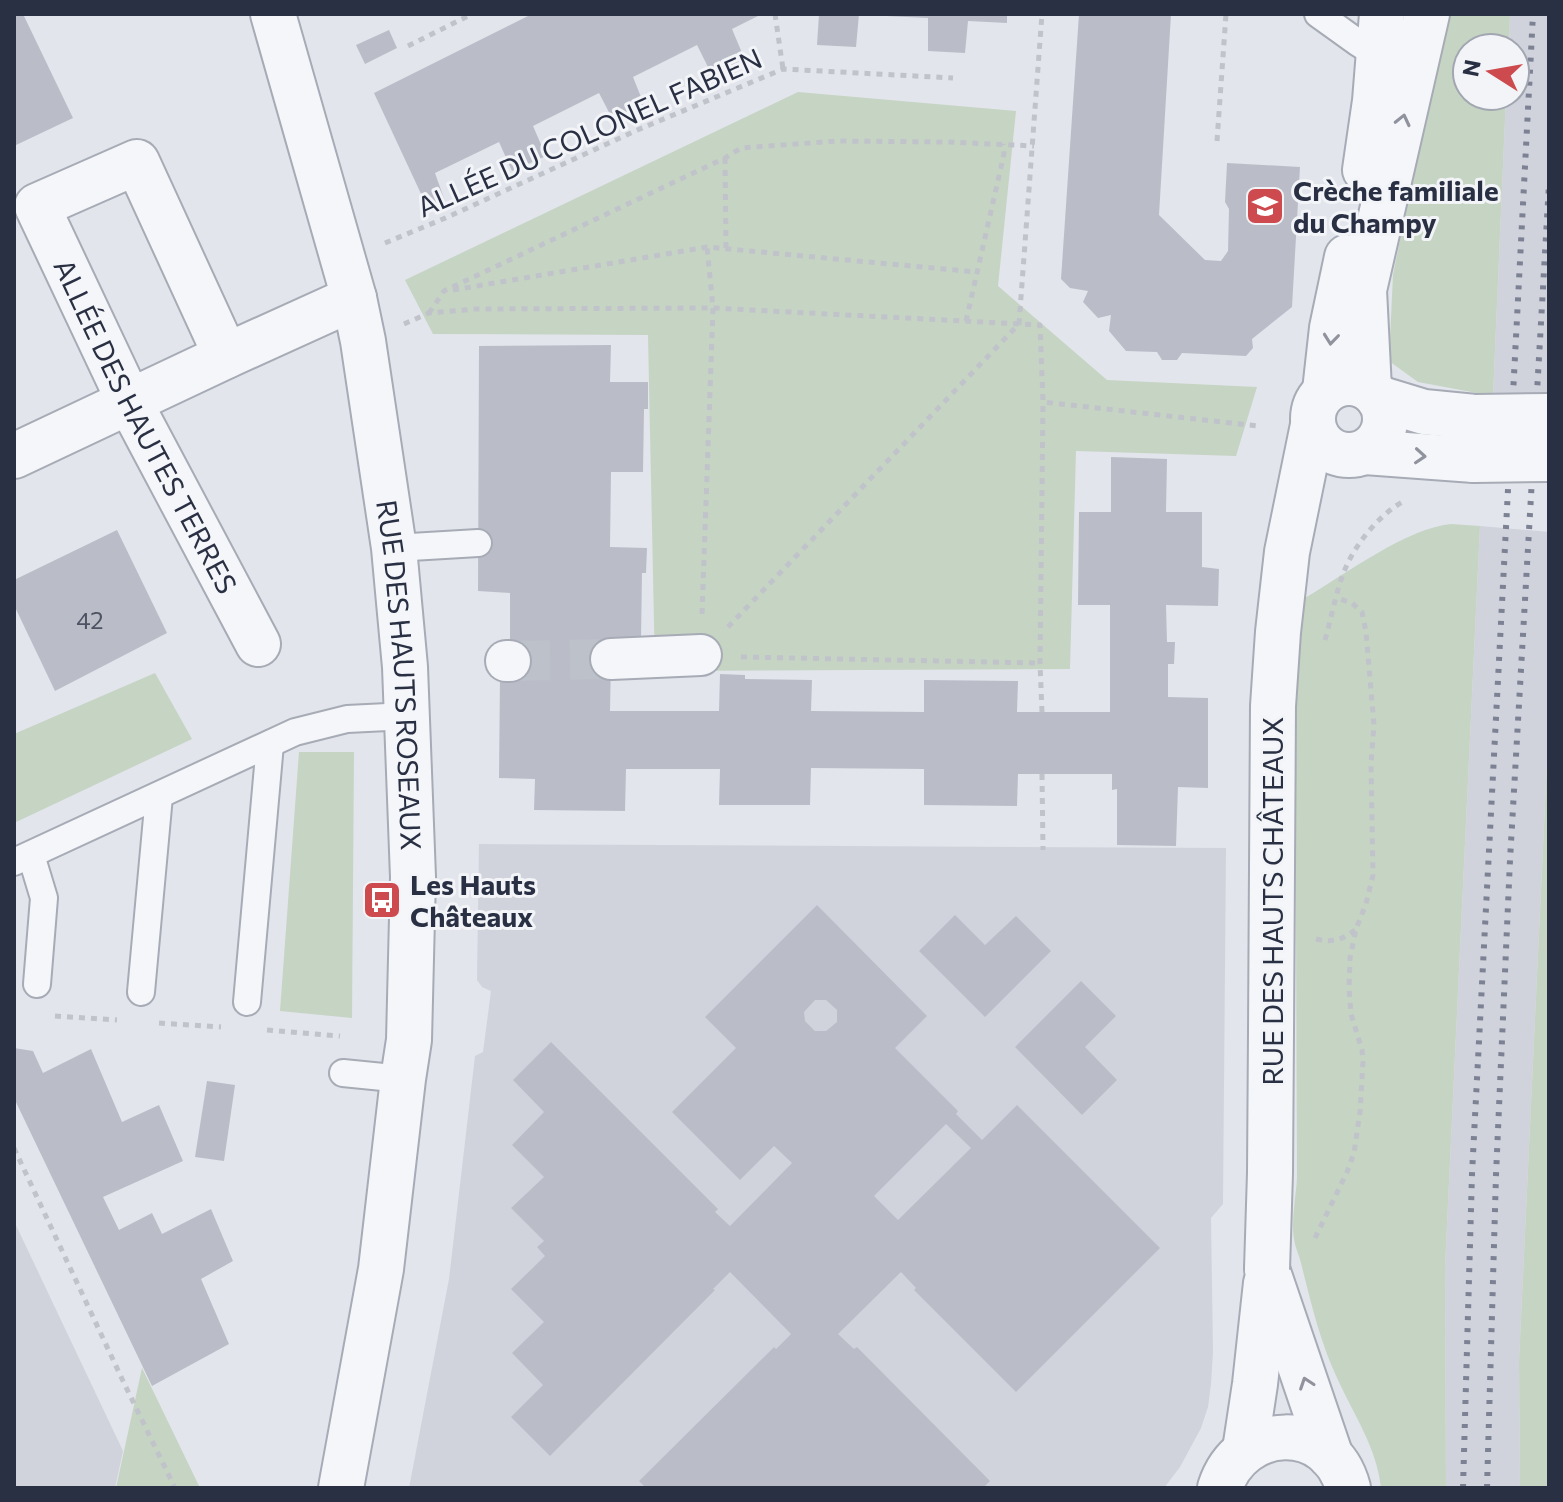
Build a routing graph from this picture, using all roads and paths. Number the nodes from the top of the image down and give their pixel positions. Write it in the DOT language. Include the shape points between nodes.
graph roads {
  1 [pos="273,14"];
  2 [pos="472,14"];
  3 [pos="775,14"];
  4 [pos="1042,14"];
  5 [pos="1226,14"];
  6 [pos="1318,14"];
  7 [pos="1427,14"];
  8 [pos="1381,35"];
  9 [pos="408,46"];
  10 [pos="783,69"];
  11 [pos="953,78"];
  12 [pos="1217,141"];
  13 [pos="1003,144"];
  14 [pos="1034,146"];
  15 [pos="725,158"];
  16 [pos="707,247"];
  17 [pos="726,249"];
  18 [pos="976,272"];
  19 [pos="348,279"];
  20 [pos="444,291"];
  21 [pos="713,308"];
  22 [pos="429,313"];
  23 [pos="966,321"];
  24 [pos="1019,324"];
  25 [pos="363,341"];
  26 [pos="226,356"];
  27 [pos="1373,394"];
  28 [pos="129,401"];
  29 [pos="1043,402"];
  30 [pos="1319,408"];
  31 [pos="1549,416"];
  32 [pos="1258,426"];
  33 [pos="1359,454"];
  34 [pos="14,456"];
  35 [pos="1549,459"];
  36 [pos="1410,498"];
  37 [pos="1291,534"];
  38 [pos="478,543"];
  39 [pos="394,548"];
  40 [pos="258,644"];
  41 [pos="701,655"];
  42 [pos="611,659"];
  43 [pos="1040,663"];
  44 [pos="1042,712"];
  45 [pos="408,716"];
  46 [pos="270,744"];
  47 [pos="1042,774"];
  48 [pos="159,796"];
  49 [pos="1043,850"];
  50 [pos="22,858"];
  51 [pos="1356,929"];
  52 [pos="1316,938"];
  53 [pos="37,984"];
  54 [pos="141,992"];
  55 [pos="247,1002"];
  56 [pos="46,1015"];
  57 [pos="125,1020"];
  58 [pos="156,1023"];
  59 [pos="235,1028"];
  60 [pos="267,1030"];
  61 [pos="406,1060"];
  62 [pos="343,1073"];
  63 [pos="14,1148"];
  64 [pos="1313,1241"];
  65 [pos="1267,1269"];
  66 [pos="1245,1450"];
  67 [pos="1340,1472"];
  68 [pos="175,1488"];
  69 [pos="341,1488"];
  70 [pos="1220,1488"];
  1 -- 19 [label="street, RUE DES HAUTS ROSEAUX"];
  2 -- 9 [label="path"];
  3 -- 10 [label="path"];
  4 -- 14 [label="path"];
  5 -- 12 [label="path"];
  6 -- 8 [label="lane" via="1357,42"];
  27 -- 7 [label="street, one-way" via="1364,290"];
  8 -- 30 [label="street, RUE DES HAUTS CHÂTEAUX, one-way" via="1368,154"];
  10 -- 11 [label="path, ALLÉE DU COLONEL FABIEN"];
  10 -- 19 [label="path, ALLÉE DU COLONEL FABIEN" via="443,219"];
  13 -- 14 [label="path"];
  13 -- 15 [label="path" via="837,141 741,148"];
  13 -- 18 [label="path"];
  14 -- 24 [label="path"];
  15 -- 17 [label="path"];
  15 -- 20 [label="path"];
  16 -- 17 [label="path"];
  16 -- 20 [label="path"];
  16 -- 21 [label="path"];
  17 -- 18 [label="path"];
  18 -- 23 [label="path"];
  19 -- 25 [label="street, RUE DES HAUTS ROSEAUX"];
  19 -- 26 [label="street"];
  20 -- 22 [label="path"];
  21 -- 22 [label="path"];
  21 -- 23 [label="path"];
  21 -- 41 [label="path"];
  22 -- 25 [label="path"];
  23 -- 24 [label="path"];
  24 -- 29 [label="path" via="1040,325"];
  24 -- 41 [label="path"];
  25 -- 39 [label="street, RUE DES HAUTS ROSEAUX"];
  26 -- 28 [label="street"];
  26 -- 28 [label="street, ALLÉE DES HAUTES TERRES" via="137,162 37,206"];
  27 -- 30 [label="street" via="1358,385 1335,386"];
  27 -- 31 [label="street, bridge" via="1424,412"];
  27 -- 33 [label="street" via="1385,417 1384,428 1380,438"];
  28 -- 34 [label="street"];
  28 -- 40 [label="street, ALLÉE DES HAUTES TERRES"];
  29 -- 32 [label="path"];
  29 -- 43 [label="path"];
  30 -- 33 [label="street" via="1322,445 1342,455"];
  30 -- 37 [label="street, RUE DES HAUTS CHÂTEAUX"];
  33 -- 35 [label="street, one-way, bridge"];
  33 -- 37 [label="street, RUE DES HAUTS CHÂTEAUX" via="1320,483"];
  36 -- 51 [label="path" via="1373,526 1346,566 1337,598 1362,612 1374,725 1373,875"];
  37 -- 65 [label="street, RUE DES HAUTS CHÂTEAUX, bridge" via="1273,706"];
  38 -- 39 [label="lane"];
  39 -- 45 [label="street, RUE DES HAUTS ROSEAUX"];
  41 -- 42 [label="street"];
  41 -- 43 [label="path"];
  43 -- 44 [label="path"];
  45 -- 46 [label="lane" via="347,719"];
  45 -- 61 [label="street, RUE DES HAUTS ROSEAUX" via="413,877"];
  46 -- 48 [label="lane"];
  46 -- 55 [label="lane"];
  47 -- 49 [label="path"];
  48 -- 50 [label="lane"];
  48 -- 54 [label="lane"];
  50 -- 53 [label="lane" via="44,898"];
  51 -- 52 [label="path" via="1335,941"];
  51 -- 64 [label="path" via="1349,988 1363,1062 1357,1133 1347,1172"];
  56 -- 57 [label="path"];
  58 -- 59 [label="path"];
  60 -- 61 [label="path"];
  61 -- 62 [label="lane"];
  61 -- 69 [label="street, RUE DES HAUTS ROSEAUX" via="381,1269"];
  63 -- 68 [label="path"];
  65 -- 66 [label="street, RUE DES HAUTS CHÂTEAUX"];
  67 -- 65 [label="street, RUE DES HAUTS CHÂTEAUX, one-way"];
  66 -- 67 [label="street" via="1271,1439 1292,1438 1316,1446"];
  66 -- 70 [label="street" via="1228,1468"];
}
